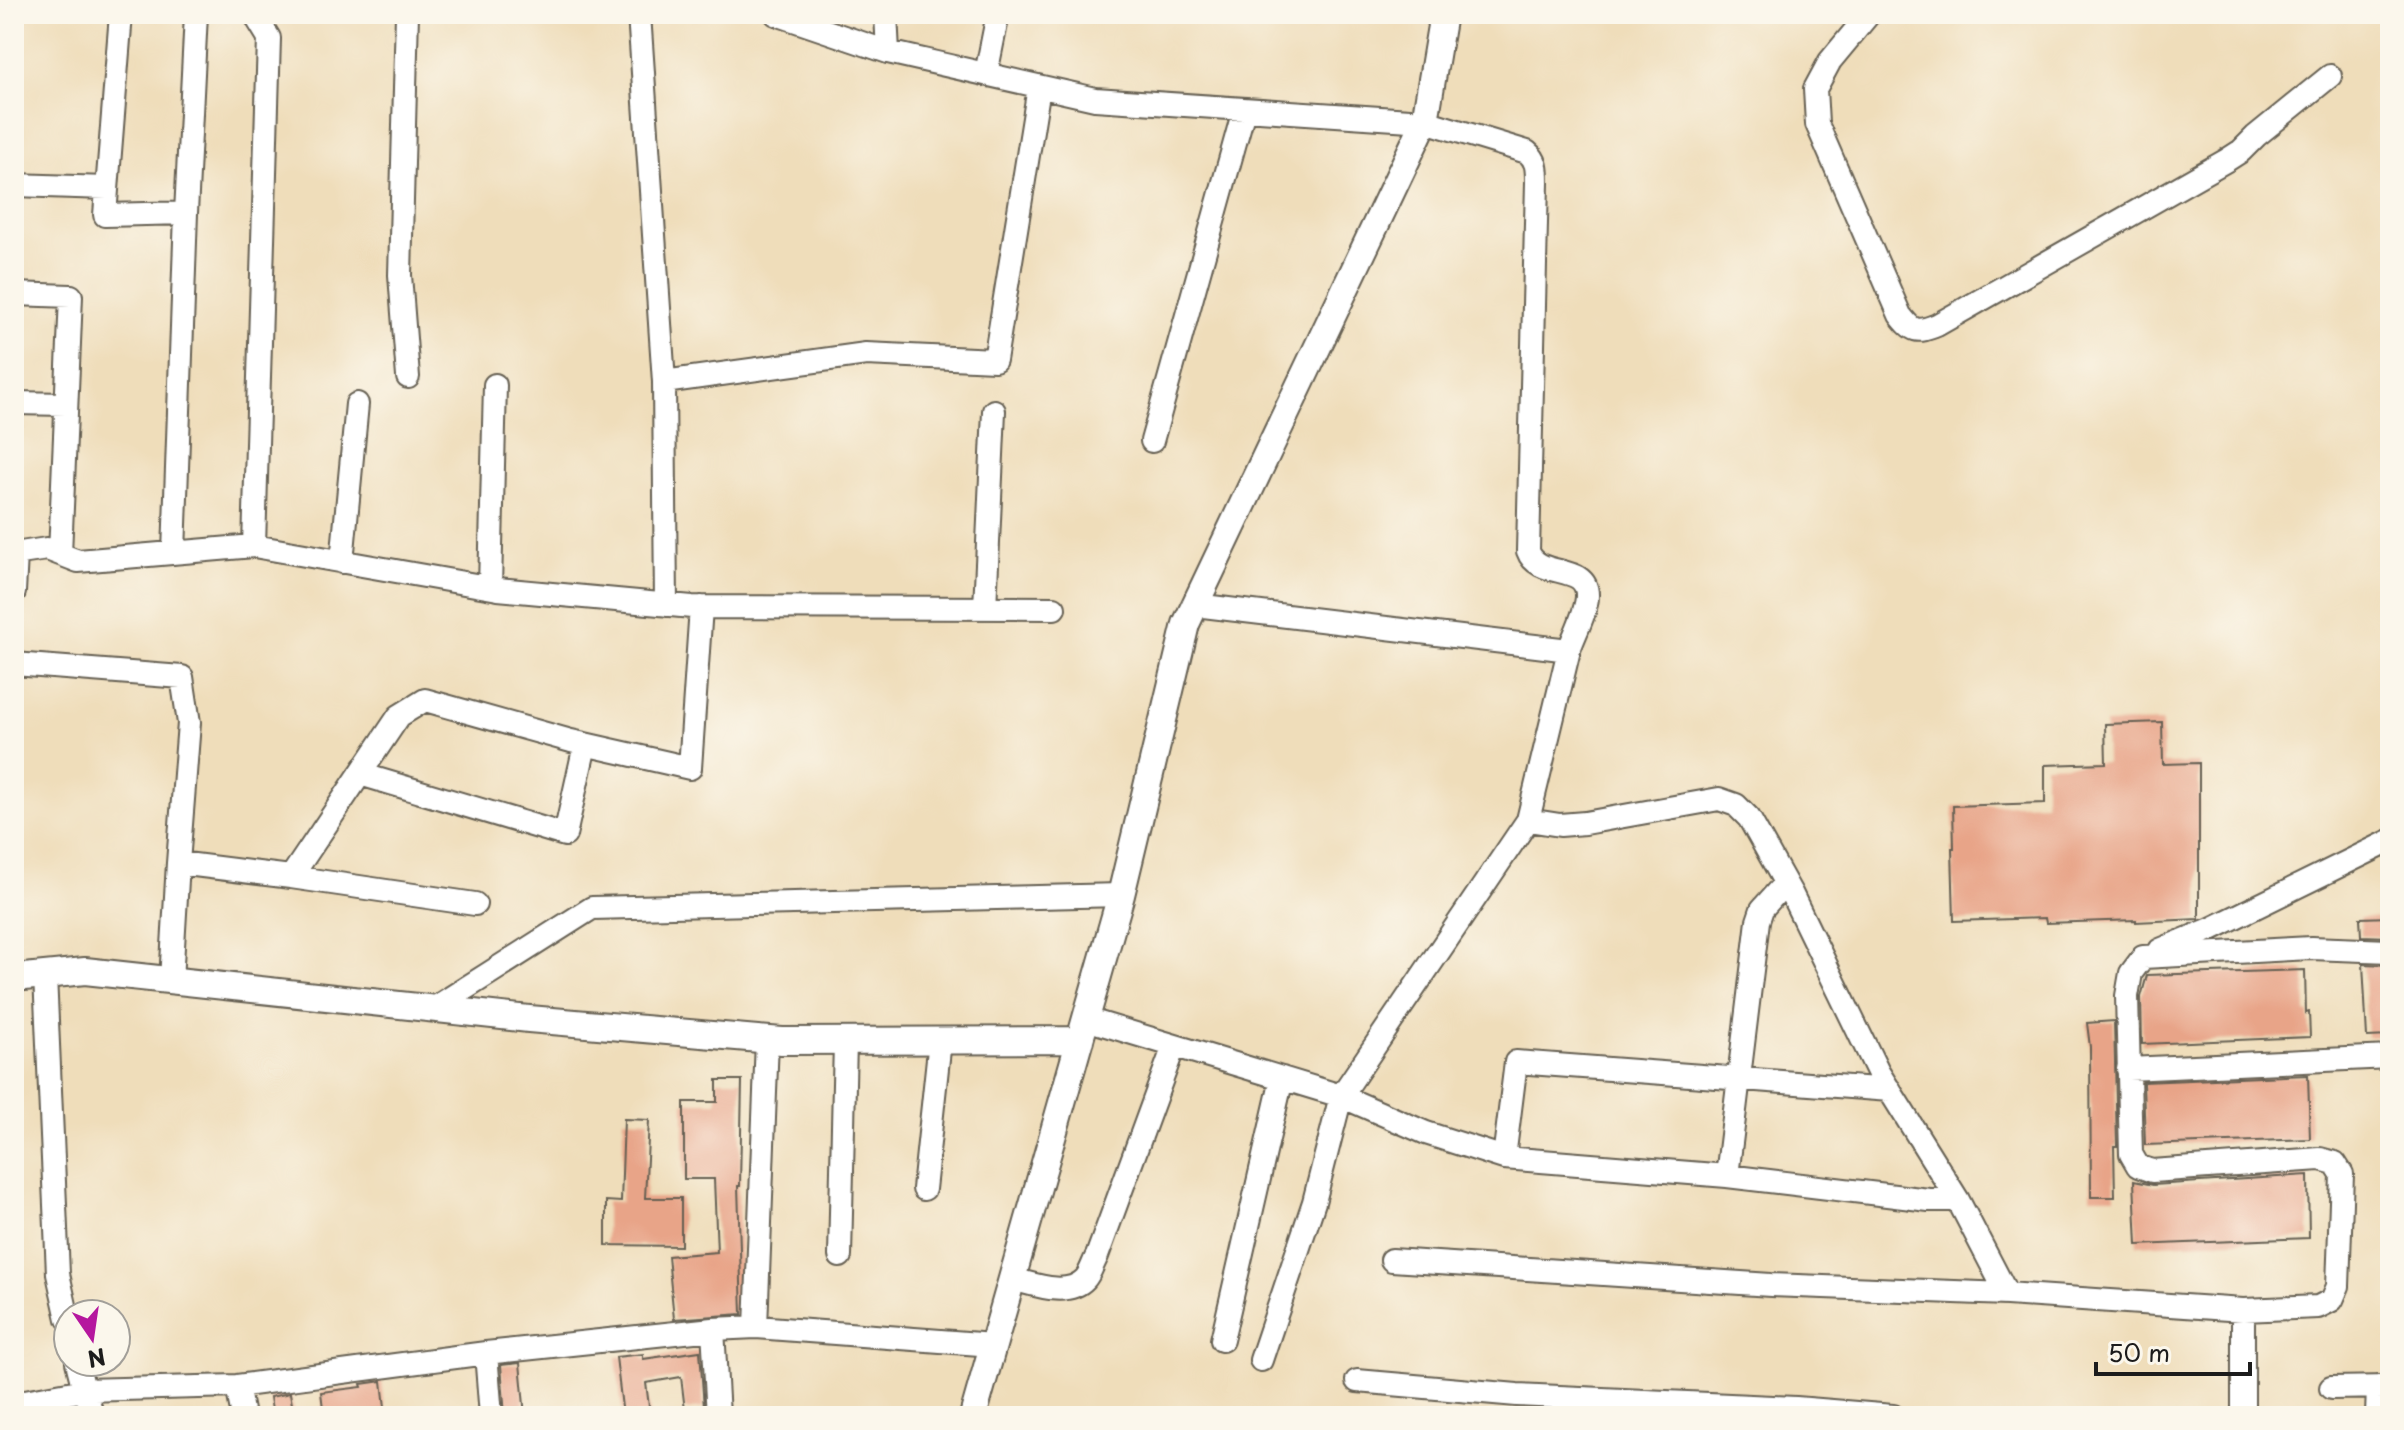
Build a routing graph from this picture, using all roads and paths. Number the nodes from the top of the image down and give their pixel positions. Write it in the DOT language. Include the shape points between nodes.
graph roads {
  1 [pos="121,14"];
  2 [pos="196,14"];
  3 [pos="259,14"];
  4 [pos="407,14"];
  5 [pos="639,14"];
  6 [pos="776,14"];
  7 [pos="886,14"];
  8 [pos="998,14"];
  9 [pos="1443,14"];
  10 [pos="1869,14"];
  11 [pos="888,52"];
  12 [pos="986,74"];
  13 [pos="2330,76"];
  14 [pos="1039,87"];
  15 [pos="1244,110"];
  16 [pos="1425,121"];
  17 [pos="14,185"];
  18 [pos="107,188"];
  19 [pos="186,213"];
  20 [pos="14,294"];
  21 [pos="408,377"];
  22 [pos="664,382"];
  23 [pos="495,385"];
  24 [pos="14,403"];
  25 [pos="66,404"];
  26 [pos="357,404"];
  27 [pos="994,411"];
  28 [pos="1152,441"];
  29 [pos="254,546"];
  30 [pos="174,553"];
  31 [pos="15,554"];
  32 [pos="60,554"];
  33 [pos="342,562"];
  34 [pos="490,587"];
  35 [pos="14,592"];
  36 [pos="666,605"];
  37 [pos="1195,605"];
  38 [pos="701,607"];
  39 [pos="985,608"];
  40 [pos="1054,608"];
  41 [pos="1569,650"];
  42 [pos="14,664"];
  43 [pos="585,745"];
  44 [pos="360,774"];
  45 [pos="1528,820"];
  46 [pos="2390,841"];
  47 [pos="178,863"];
  48 [pos="291,877"];
  49 [pos="1785,883"];
  50 [pos="1121,895"];
  51 [pos="475,904"];
  52 [pos="2390,951"];
  53 [pos="2143,957"];
  54 [pos="45,975"];
  55 [pos="14,978"];
  56 [pos="171,980"];
  57 [pos="433,1009"];
  58 [pos="1083,1029"];
  59 [pos="767,1040"];
  60 [pos="940,1040"];
  61 [pos="845,1041"];
  62 [pos="1174,1046"];
  63 [pos="2390,1057"];
  64 [pos="2128,1069"];
  65 [pos="1282,1078"];
  66 [pos="1739,1080"];
  67 [pos="1890,1090"];
  68 [pos="1341,1096"];
  69 [pos="1504,1158"];
  70 [pos="1727,1176"];
  71 [pos="924,1189"];
  72 [pos="1958,1200"];
  73 [pos="840,1256"];
  74 [pos="1392,1260"];
  75 [pos="1012,1279"];
  76 [pos="2007,1294"];
  77 [pos="63,1298"];
  78 [pos="2243,1310"];
  79 [pos="756,1327"];
  80 [pos="713,1329"];
  81 [pos="1222,1340"];
  82 [pos="993,1345"];
  83 [pos="486,1353"];
  84 [pos="1261,1360"];
  85 [pos="81,1378"];
  86 [pos="1357,1381"];
  87 [pos="237,1386"];
  88 [pos="2384,1387"];
  89 [pos="2331,1388"];
  90 [pos="84,1390"];
  91 [pos="14,1403"];
  92 [pos="1796,1412"];
  93 [pos="93,1416"];
  94 [pos="243,1416"];
  95 [pos="491,1416"];
  96 [pos="718,1416"];
  97 [pos="973,1416"];
  98 [pos="1893,1416"];
  99 [pos="2243,1416"];
  100 [pos="2377,1416"];
  1 -- 18 [label="street"];
  2 -- 19 [label="street"];
  3 -- 29 [label="street" via="269,38"];
  4 -- 21 [label="street" via="400,275"];
  5 -- 22 [label="street"];
  6 -- 11 [label="street"];
  7 -- 11 [label="street"];
  8 -- 12 [label="street"];
  9 -- 16 [label="street"];
  10 -- 13 [label="street" via="1830,61 1815,89 1817,124 1900,315 1909,327 1921,331 2227,160"];
  11 -- 12 [label="street"];
  12 -- 14 [label="street"];
  14 -- 15 [label="street" via="1095,99"];
  14 -- 22 [label="street" via="995,360 866,354"];
  15 -- 16 [label="street"];
  15 -- 28 [label="street"];
  16 -- 37 [label="street"];
  16 -- 41 [label="street" via="1527,152 1536,165 1528,551 1531,561 1574,575 1585,586 1587,598"];
  17 -- 18 [label="street"];
  18 -- 19 [label="street" via="105,215"];
  19 -- 30 [label="street"];
  20 -- 25 [label="street" via="71,296"];
  22 -- 36 [label="street"];
  23 -- 34 [label="street"];
  24 -- 25 [label="street"];
  25 -- 32 [label="street"];
  26 -- 33 [label="street"];
  27 -- 39 [label="street"];
  29 -- 30 [label="street"];
  29 -- 33 [label="street"];
  30 -- 32 [label="street" via="78,561"];
  31 -- 32 [label="street" via="47,549"];
  31 -- 35 [label="street"];
  33 -- 34 [label="street"];
  34 -- 36 [label="street"];
  36 -- 38 [label="street"];
  37 -- 41 [label="street"];
  37 -- 50 [label="street" via="1186,624"];
  38 -- 39 [label="street"];
  38 -- 43 [label="street" via="690,768"];
  39 -- 40 [label="street"];
  41 -- 45 [label="street"];
  42 -- 47 [label="street" via="182,677 189,723"];
  43 -- 44 [label="street" via="425,700 399,716"];
  43 -- 44 [label="street" via="565,835"];
  44 -- 48 [label="street"];
  45 -- 49 [label="street" via="1585,823 1719,799 1736,805 1749,818"];
  45 -- 68 [label="street"];
  46 -- 53 [label="street"];
  47 -- 48 [label="street"];
  47 -- 56 [label="street"];
  48 -- 51 [label="street"];
  49 -- 66 [label="street" via="1758,921"];
  49 -- 67 [label="street"];
  50 -- 57 [label="street" via="592,908"];
  50 -- 58 [label="street"];
  52 -- 53 [label="street" via="2311,948"];
  53 -- 64 [label="street" via="2131,973 2127,996"];
  54 -- 55 [label="street"];
  54 -- 56 [label="street" via="85,971"];
  54 -- 77 [label="street"];
  56 -- 57 [label="street"];
  57 -- 59 [label="street"];
  58 -- 60 [label="street"];
  58 -- 62 [label="street"];
  58 -- 75 [label="street"];
  59 -- 61 [label="street"];
  59 -- 79 [label="street"];
  60 -- 61 [label="street"];
  60 -- 71 [label="street"];
  61 -- 73 [label="street"];
  62 -- 65 [label="street"];
  62 -- 75 [label="street" via="1085,1279 1055,1289"];
  63 -- 64 [label="street"];
  64 -- 78 [label="street" via="2131,1154 2138,1166 2152,1171 2320,1159 2335,1163 2342,1174 2338,1286 2332,1300 2318,1307"];
  65 -- 68 [label="street"];
  65 -- 81 [label="street"];
  66 -- 67 [label="street"];
  66 -- 69 [label="street" via="1516,1062"];
  66 -- 70 [label="street"];
  67 -- 72 [label="street"];
  68 -- 69 [label="street" via="1426,1133"];
  68 -- 84 [label="street" via="1314,1202"];
  69 -- 70 [label="street"];
  70 -- 72 [label="street"];
  72 -- 76 [label="street"];
  74 -- 76 [label="street" via="1771,1285"];
  75 -- 82 [label="street"];
  76 -- 78 [label="street"];
  78 -- 99 [label="street"];
  79 -- 80 [label="street"];
  79 -- 82 [label="street"];
  80 -- 83 [label="street"];
  80 -- 96 [label="street"];
  82 -- 97 [label="street"];
  83 -- 87 [label="street"];
  83 -- 95 [label="street"];
  85 -- 90 [label="street"];
  86 -- 92 [label="street"];
  87 -- 90 [label="street"];
  87 -- 94 [label="street"];
  88 -- 89 [label="street"];
  88 -- 100 [label="street"];
  90 -- 91 [label="street"];
  90 -- 93 [label="street"];
  92 -- 98 [label="street"];
}
